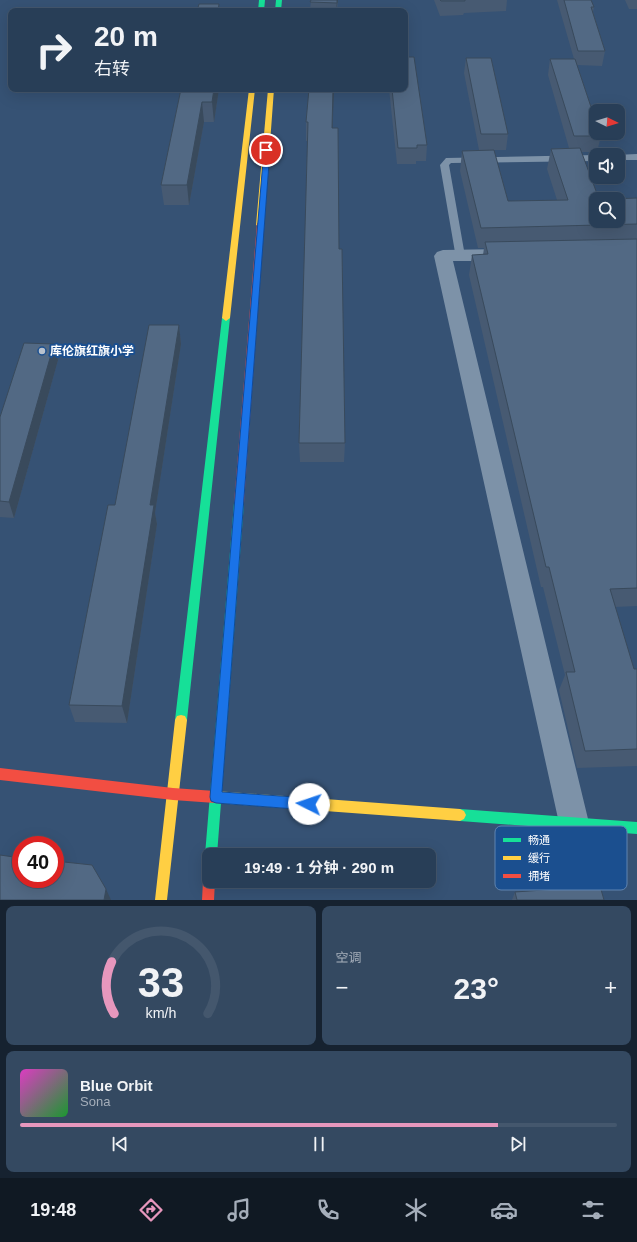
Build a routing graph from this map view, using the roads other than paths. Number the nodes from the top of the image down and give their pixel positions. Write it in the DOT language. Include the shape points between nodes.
graph roads {
  1 [pos="252,92"];
  2 [pos="272,92"];
  3 [pos="637,157"];
  4 [pos="589,158"];
  5 [pos="625,158"];
  6 [pos="522,255"];
  7 [pos="460,256"];
  8 [pos="0,774"];
  9 [pos="173,794"];
  10 [pos="216,797"];
  11 [pos="574,823"];
  12 [pos="612,826"];
  13 [pos="627,827"];
  14 [pos="637,828"];
  15 [pos="212,848"];
  16 [pos="209,888"];
  17 [pos="161,900"];
  18 [pos="208,900"];
  1 -- 9 [label="main road"];
  2 -- 10 [label="main road"];
  3 -- 5 [label="lane"];
  4 -- 7 [label="lane" via="450,160 444,166"];
  6 -- 7 [label="street"];
  7 -- 11 [label="street" via="443,256"];
  8 -- 9 [label="main road"];
  9 -- 10 [label="main road"];
  9 -- 17 [label="main road"];
  10 -- 11 [label="main road"];
  10 -- 15 [label="main road"];
  11 -- 12 [label="main road"];
  13 -- 14 [label="main road"];
  16 -- 18 [label="main road"];
}
